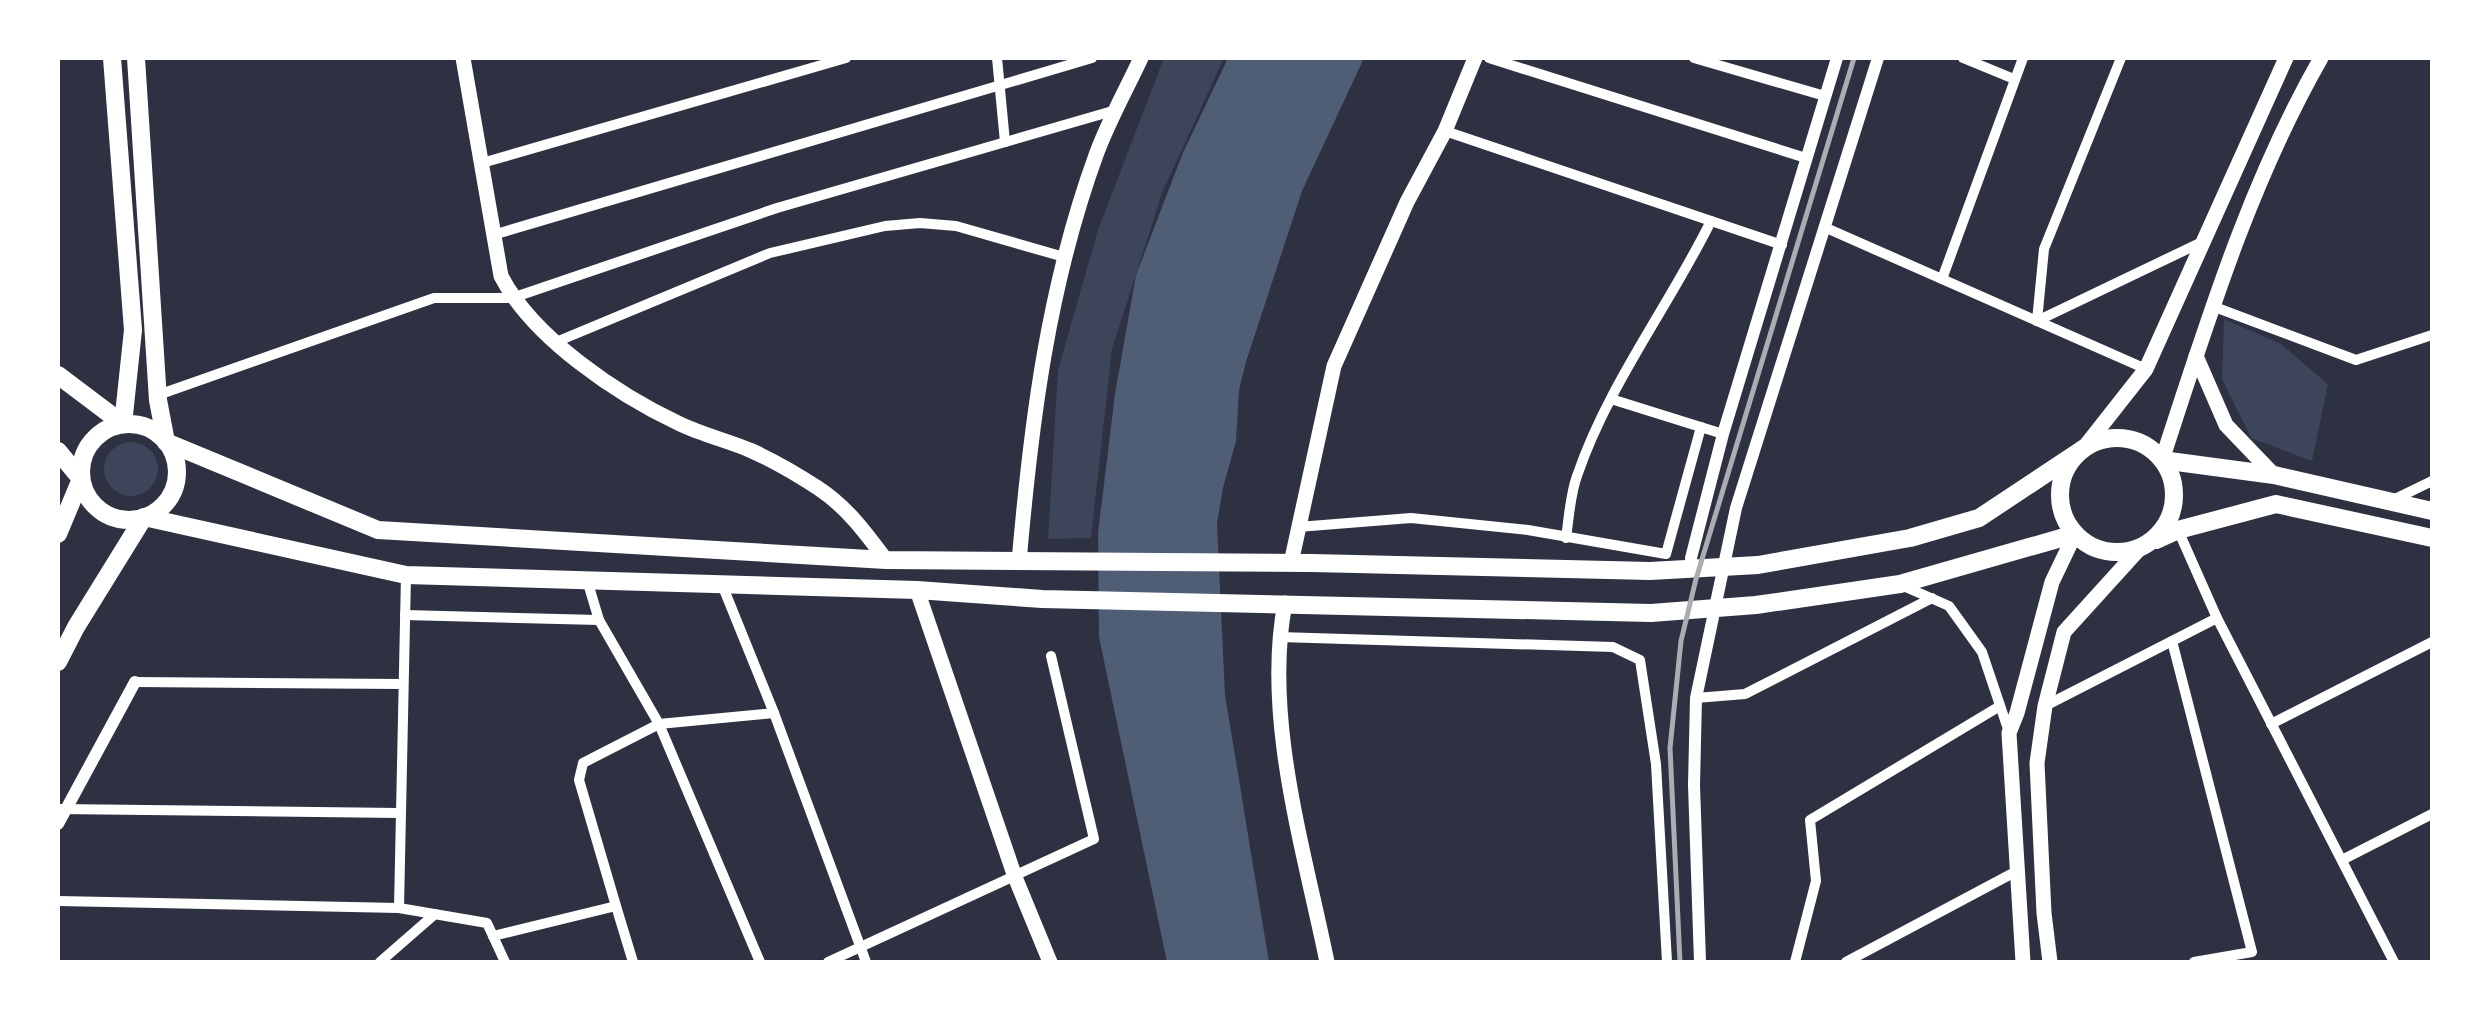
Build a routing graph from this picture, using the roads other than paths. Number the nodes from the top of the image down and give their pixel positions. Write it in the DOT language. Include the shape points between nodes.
graph roads {
  1 [pos="112,58"];
  2 [pos="136,58"];
  3 [pos="464,58"];
  4 [pos="846,58"];
  5 [pos="997,58"];
  6 [pos="1092,58"];
  7 [pos="1141,58"];
  8 [pos="1474,58"];
  9 [pos="1489,58"];
  10 [pos="1694,58"];
  11 [pos="1836,58"];
  12 [pos="1878,58"];
  13 [pos="1963,58"];
  14 [pos="2022,58"];
  15 [pos="2120,58"];
  16 [pos="2286,58"];
  17 [pos="2321,58"];
  18 [pos="2014,80"];
  19 [pos="1001,84"];
  20 [pos="1825,96"];
  21 [pos="1117,110"];
  22 [pos="1444,131"];
  23 [pos="1006,142"];
  24 [pos="1806,158"];
  25 [pos="482,163"];
  26 [pos="1712,221"];
  27 [pos="1824,226"];
  28 [pos="494,235"];
  29 [pos="2203,241"];
  30 [pos="1782,245"];
  31 [pos="1064,257"];
  32 [pos="1942,279"];
  33 [pos="512,298"];
  34 [pos="2212,306"];
  35 [pos="2036,321"];
  36 [pos="2432,335"];
  37 [pos="556,342"];
  38 [pos="2196,356"];
  39 [pos="2146,369"];
  40 [pos="58,375"];
  41 [pos="158,394"];
  42 [pos="1611,398"];
  43 [pos="122,424"];
  44 [pos="1700,427"];
  45 [pos="1723,434"];
  46 [pos="166,442"];
  47 [pos="2083,448"];
  48 [pos="58,450"];
  49 [pos="2162,460"];
  50 [pos="2274,476"];
  51 [pos="82,479"];
  52 [pos="2432,481"];
  53 [pos="2390,502"];
  54 [pos="2432,512"];
  55 [pos="144,517"];
  56 [pos="1298,527"];
  57 [pos="2178,530"];
  58 [pos="58,534"];
  59 [pos="2075,534"];
  60 [pos="1566,538"];
  61 [pos="2432,538"];
  62 [pos="2142,546"];
  63 [pos="1690,558"];
  64 [pos="886,560"];
  65 [pos="1019,562"];
  66 [pos="1290,563"];
  67 [pos="406,575"];
  68 [pos="586,579"];
  69 [pos="1900,584"];
  70 [pos="722,586"];
  71 [pos="917,590"];
  72 [pos="1932,598"];
  73 [pos="1284,603"];
  74 [pos="405,616"];
  75 [pos="2217,618"];
  76 [pos="599,620"];
  77 [pos="1278,637"];
  78 [pos="2172,642"];
  79 [pos="2432,642"];
  80 [pos="1051,656"];
  81 [pos="58,662"];
  82 [pos="135,682"];
  83 [pos="403,684"];
  84 [pos="1696,698"];
  85 [pos="2000,706"];
  86 [pos="2045,706"];
  87 [pos="774,714"];
  88 [pos="658,724"];
  89 [pos="2272,724"];
  90 [pos="2009,733"];
  91 [pos="61,809"];
  92 [pos="399,812"];
  93 [pos="2432,814"];
  94 [pos="58,824"];
  95 [pos="2342,860"];
  96 [pos="2016,872"];
  97 [pos="1015,877"];
  98 [pos="58,901"];
  99 [pos="616,906"];
  100 [pos="399,908"];
  101 [pos="435,914"];
  102 [pos="493,936"];
  103 [pos="860,948"];
  104 [pos="380,962"];
  105 [pos="505,962"];
  106 [pos="633,962"];
  107 [pos="760,962"];
  108 [pos="828,962"];
  109 [pos="866,962"];
  110 [pos="1050,962"];
  111 [pos="1327,962"];
  112 [pos="1667,962"];
  113 [pos="1700,962"];
  114 [pos="1795,962"];
  115 [pos="1846,962"];
  116 [pos="2024,962"];
  117 [pos="2050,962"];
  118 [pos="2194,962"];
  119 [pos="2394,962"];
  1 -- 43 [label="main road" via="133,330"];
  2 -- 41 [label="main road"];
  3 -- 25 [label="main road"];
  4 -- 25 [label="street"];
  5 -- 19 [label="street"];
  6 -- 19 [label="street"];
  7 -- 21 [label="main road"];
  8 -- 22 [label="main road"];
  9 -- 24 [label="street"];
  10 -- 20 [label="street"];
  11 -- 20 [label="street"];
  12 -- 27 [label="street"];
  13 -- 18 [label="street"];
  14 -- 18 [label="street"];
  15 -- 35 [label="street" via="2044,249"];
  16 -- 29 [label="main road"];
  17 -- 34 [label="main road" via="2266,164"];
  18 -- 32 [label="street"];
  19 -- 23 [label="street"];
  19 -- 28 [label="street"];
  20 -- 24 [label="street"];
  21 -- 23 [label="street"];
  21 -- 31 [label="main road"];
  22 -- 26 [label="street"];
  22 -- 56 [label="main road" via="1334,366"];
  23 -- 33 [label="street" via="777,208"];
  24 -- 30 [label="street"];
  25 -- 28 [label="main road"];
  26 -- 30 [label="street"];
  26 -- 42 [label="street"];
  27 -- 32 [label="street"];
  27 -- 84 [label="street" via="1736,508"];
  28 -- 33 [label="main road"];
  29 -- 35 [label="street"];
  29 -- 39 [label="main road"];
  30 -- 45 [label="street"];
  31 -- 37 [label="street" via="956,226 885,226 770,253"];
  31 -- 65 [label="main road" via="1030,438"];
  32 -- 35 [label="street"];
  33 -- 37 [label="main road"];
  33 -- 41 [label="street" via="434,298"];
  34 -- 36 [label="street" via="2356,360"];
  34 -- 38 [label="main road"];
  35 -- 39 [label="street"];
  37 -- 64 [label="main road" via="607,382 680,424 756,452 820,489 858,522"];
  38 -- 49 [label="main road"];
  38 -- 50 [label="main road" via="2226,425"];
  39 -- 47 [label="main road"];
  40 -- 43 [label="main road"];
  41 -- 46 [label="main road"];
  42 -- 44 [label="street"];
  42 -- 60 [label="street" via="1576,478"];
  43 -- 46 [label="main road" via="147,428"];
  43 -- 51 [label="main road" via="96,437 81,464"];
  44 -- 45 [label="street"];
  44 -- 60 [label="street" via="1666,554"];
  45 -- 63 [label="street"];
  46 -- 55 [label="main road" via="174,455 175,485 158,510"];
  46 -- 64 [label="main road" via="378,530"];
  47 -- 49 [label="main road" via="2134,440"];
  47 -- 59 [label="main road" via="2061,480 2059,500"];
  47 -- 66 [label="main road" via="1980,518 1910,538 1758,565 1650,571"];
  48 -- 51 [label="main road"];
  49 -- 50 [label="main road"];
  49 -- 62 [label="main road" via="2174,491 2172,508 2156,537"];
  50 -- 53 [label="main road"];
  51 -- 55 [label="main road" via="104,513"];
  51 -- 58 [label="main road"];
  52 -- 53 [label="street"];
  53 -- 54 [label="main road"];
  55 -- 67 [label="main road"];
  55 -- 81 [label="main road"];
  56 -- 60 [label="street" via="1411,518"];
  56 -- 66 [label="main road"];
  57 -- 61 [label="main road" via="2276,504"];
  57 -- 62 [label="main road"];
  57 -- 75 [label="street"];
  59 -- 62 [label="main road" via="2106,552"];
  59 -- 69 [label="main road"];
  59 -- 90 [label="main road" via="2052,582"];
  62 -- 86 [label="main road" via="2064,632"];
  64 -- 65 [label="main road"];
  65 -- 66 [label="main road"];
  67 -- 68 [label="main road"];
  67 -- 74 [label="street"];
  68 -- 70 [label="main road"];
  68 -- 76 [label="street"];
  69 -- 72 [label="street"];
  69 -- 73 [label="main road" via="1651,613"];
  70 -- 71 [label="main road"];
  70 -- 87 [label="street"];
  71 -- 73 [label="main road"];
  71 -- 97 [label="main road"];
  72 -- 84 [label="street" via="1744,694"];
  72 -- 85 [label="street" via="1949,606 1982,652"];
  73 -- 77 [label="main road"];
  74 -- 76 [label="street"];
  74 -- 83 [label="street"];
  75 -- 78 [label="street"];
  75 -- 89 [label="street"];
  76 -- 88 [label="street"];
  77 -- 111 [label="main road" via="1280,724"];
  77 -- 112 [label="street" via="1612,647 1640,660 1656,764"];
  78 -- 86 [label="street"];
  78 -- 118 [label="street" via="2252,952"];
  79 -- 89 [label="street"];
  80 -- 97 [label="street" via="1094,839"];
  82 -- 83 [label="street"];
  82 -- 91 [label="street"];
  83 -- 92 [label="street"];
  84 -- 113 [label="street"];
  85 -- 90 [label="street"];
  85 -- 114 [label="street" via="1810,820 1816,881"];
  86 -- 117 [label="main road" via="2037,763"];
  87 -- 88 [label="street"];
  87 -- 103 [label="street"];
  88 -- 99 [label="street" via="583,764 579,780"];
  88 -- 107 [label="street"];
  89 -- 95 [label="street"];
  90 -- 96 [label="main road"];
  91 -- 92 [label="street"];
  91 -- 94 [label="street"];
  92 -- 100 [label="street"];
  93 -- 95 [label="street"];
  95 -- 119 [label="street"];
  96 -- 115 [label="street"];
  96 -- 116 [label="main road"];
  97 -- 103 [label="street"];
  97 -- 110 [label="main road"];
  98 -- 100 [label="street"];
  99 -- 102 [label="street"];
  99 -- 106 [label="street"];
  100 -- 101 [label="street"];
  101 -- 102 [label="street" via="487,923"];
  101 -- 104 [label="street"];
  102 -- 105 [label="street"];
  103 -- 108 [label="street"];
  103 -- 109 [label="street"];
}
